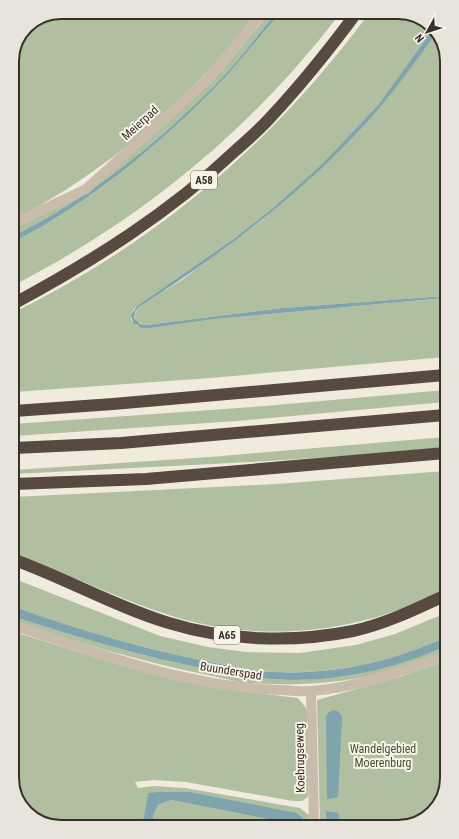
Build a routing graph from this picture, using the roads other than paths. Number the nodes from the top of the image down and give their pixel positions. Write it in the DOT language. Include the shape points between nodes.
graph roads {
  1 [pos="257,19"];
  2 [pos="352,19"];
  3 [pos="19,221"];
  4 [pos="19,301"];
  5 [pos="440,375"];
  6 [pos="19,411"];
  7 [pos="440,415"];
  8 [pos="19,448"];
  9 [pos="440,452"];
  10 [pos="19,484"];
  11 [pos="19,562"];
  12 [pos="440,598"];
  13 [pos="19,627"];
  14 [pos="440,658"];
  15 [pos="311,691"];
  16 [pos="314,820"];
  1 -- 3 [label="street, Meierpad" via="208,79 86,189"];
  2 -- 4 [label="highway, A58" via="326,55 268,121 204,180 140,228 70,273"];
  5 -- 6 [label="highway"];
  7 -- 8 [label="highway" via="121,443"];
  9 -- 10 [label="highway" via="146,479"];
  11 -- 12 [label="highway, A65" via="169,623 244,637 302,637 352,631"];
  13 -- 15 [label="street, Buunderspad" via="163,672 225,686"];
  14 -- 15 [label="street, Buunderspad" via="400,672"];
  15 -- 16 [label="street, Koebrugseweg"];
}
